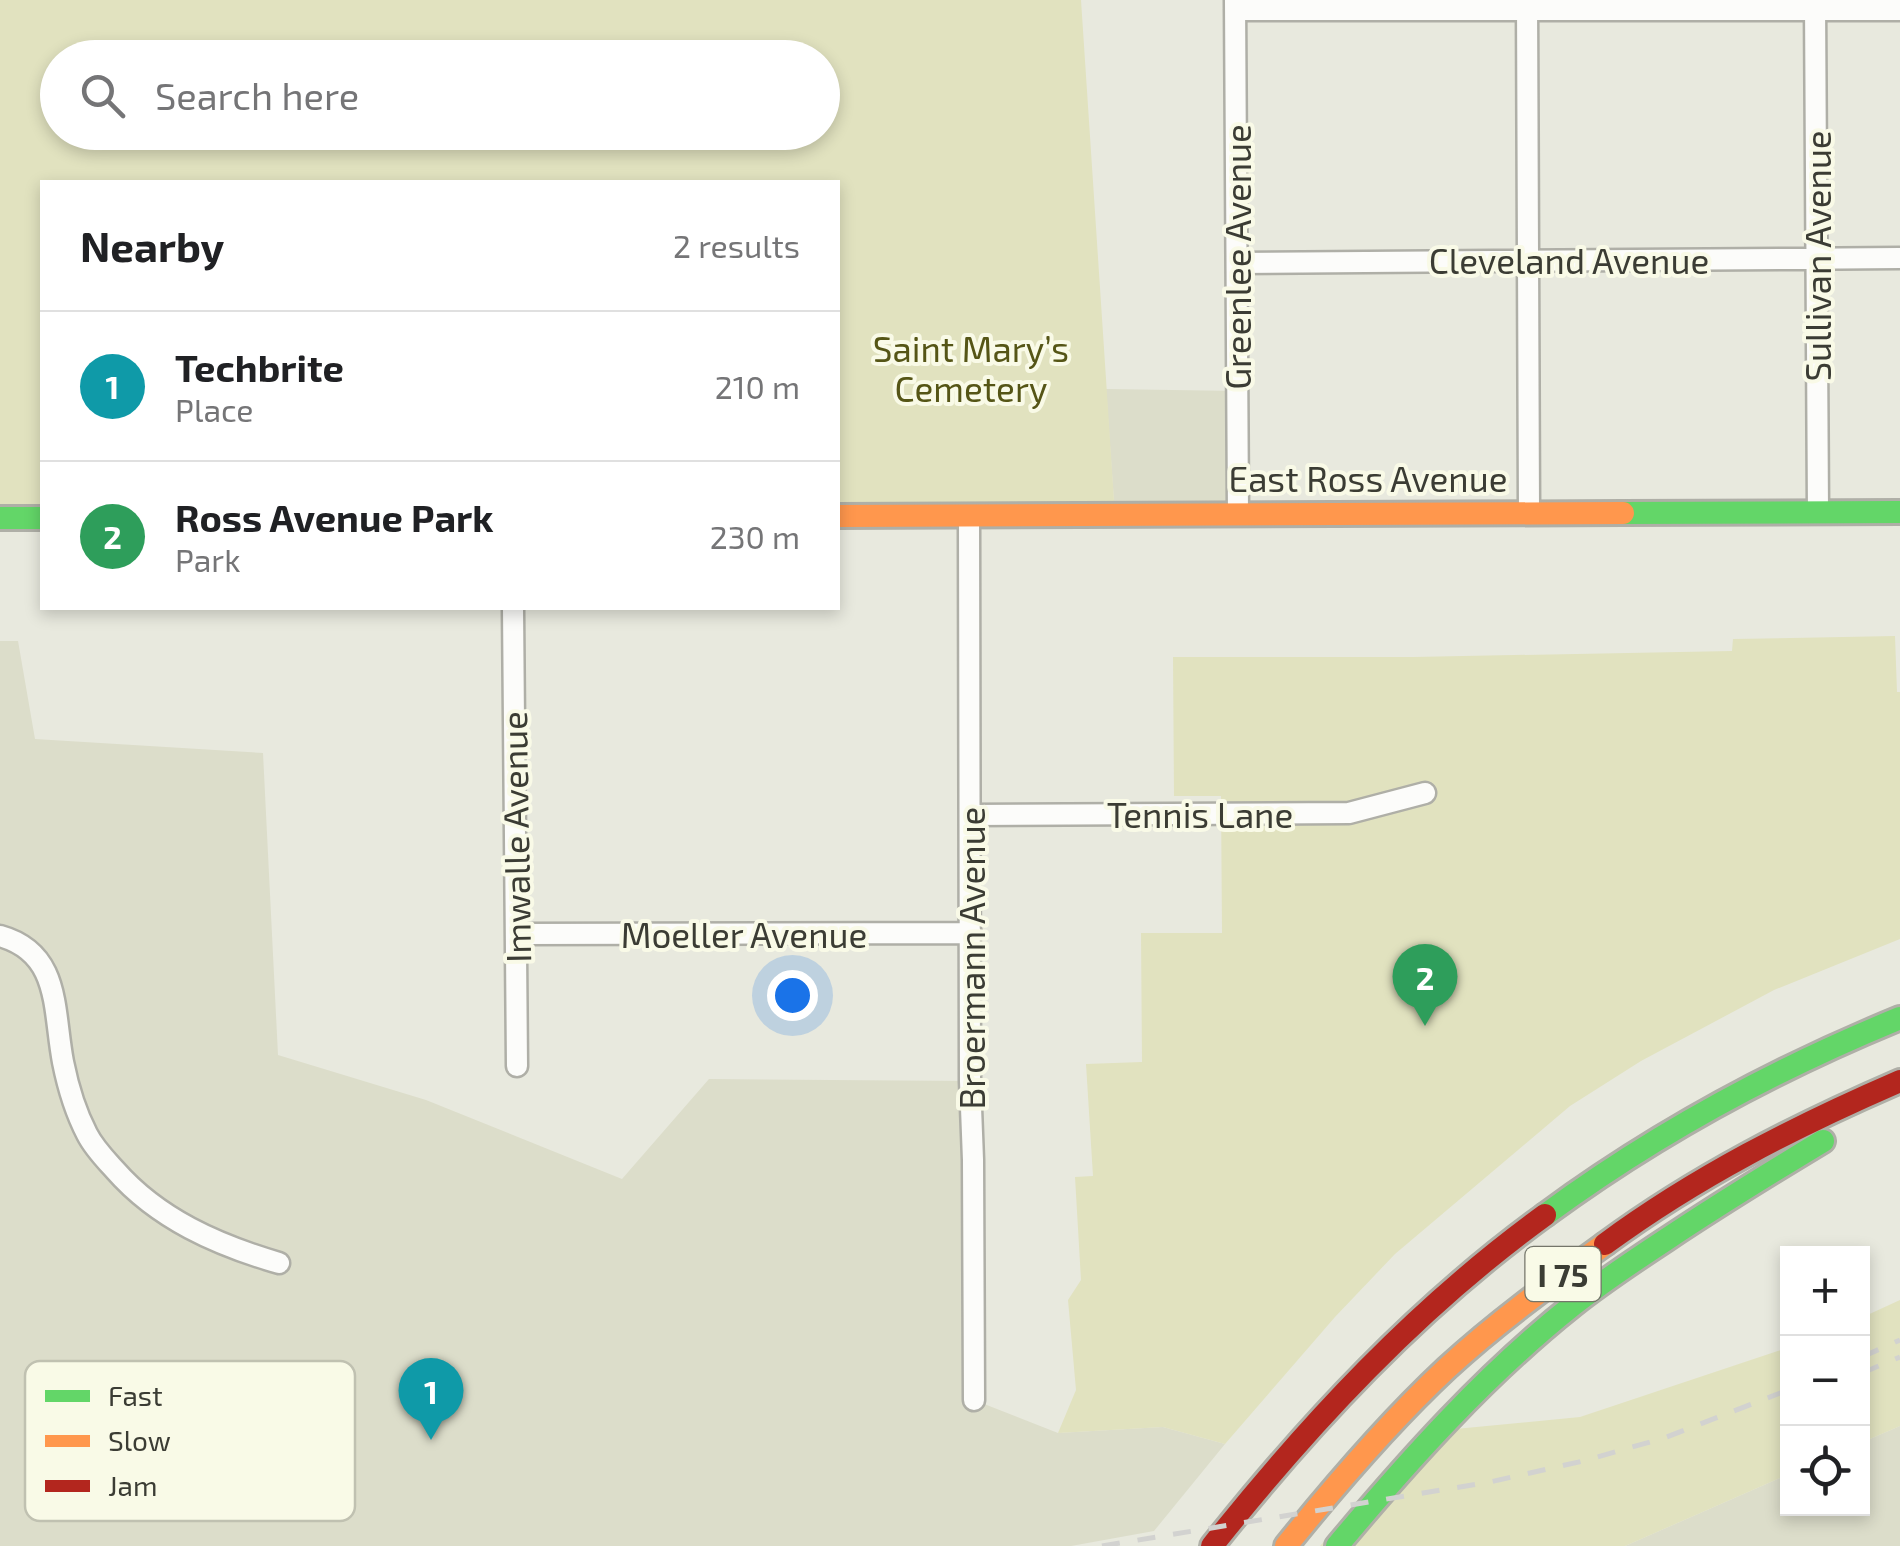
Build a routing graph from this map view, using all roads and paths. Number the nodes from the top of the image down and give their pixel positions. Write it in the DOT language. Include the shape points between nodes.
graph roads {
  1 [pos="1235,5"];
  2 [pos="1527,5"];
  3 [pos="1815,6"];
  4 [pos="1900,10"];
  5 [pos="1817,258"];
  6 [pos="1900,258"];
  7 [pos="1526,260"];
  8 [pos="1237,262"];
  9 [pos="1529,512"];
  10 [pos="1900,512"];
  11 [pos="1818,513"];
  12 [pos="1238,514"];
  13 [pos="840,516"];
  14 [pos="969,516"];
  15 [pos="0,518"];
  16 [pos="40,518"];
  17 [pos="513,610"];
  18 [pos="1425,792"];
  19 [pos="971,815"];
  20 [pos="971,933"];
  21 [pos="516,934"];
  22 [pos="0,936"];
  23 [pos="1900,1018"];
  24 [pos="517,1066"];
  25 [pos="1900,1081"];
  26 [pos="1900,1104"];
  27 [pos="279,1263"];
  28 [pos="974,1400"];
  29 [pos="1236,1514"];
  30 [pos="1187,1546"];
  31 [pos="1212,1546"];
  32 [pos="1286,1546"];
  33 [pos="1337,1546"];
  1 -- 2 [label="street"];
  1 -- 8 [label="street, Greenlee Avenue"];
  2 -- 3 [label="street"];
  2 -- 7 [label="street"];
  3 -- 4 [label="street"];
  3 -- 5 [label="street, Sullivan Avenue"];
  5 -- 6 [label="street, Cleveland Avenue"];
  5 -- 7 [label="street, Cleveland Avenue"];
  5 -- 11 [label="street, Sullivan Avenue"];
  7 -- 8 [label="street, Cleveland Avenue"];
  7 -- 9 [label="street"];
  8 -- 12 [label="street, Greenlee Avenue"];
  9 -- 11 [label="main road, East Ross Avenue"];
  9 -- 12 [label="main road, East Ross Avenue"];
  10 -- 11 [label="main road, East Ross Avenue"];
  12 -- 14 [label="main road, East Ross Avenue"];
  13 -- 14 [label="main road, East Ross Avenue"];
  14 -- 19 [label="street, Broermann Avenue"];
  15 -- 16 [label="main road"];
  17 -- 21 [label="street, Imwalle Avenue"];
  18 -- 19 [label="street, Tennis Lane" via="1349,813"];
  19 -- 20 [label="street, Broermann Avenue"];
  20 -- 21 [label="street, Moeller Avenue"];
  20 -- 28 [label="street, Broermann Avenue"];
  21 -- 24 [label="street, Imwalle Avenue"];
  22 -- 27 [label="street" via="31,950 48,975 72,1100 98,1151 170,1218"];
  23 -- 29 [label="main road, I 75" via="1741,1090 1552,1209 1393,1342"];
  25 -- 32 [label="main road, I 75" via="1719,1169 1597,1248 1437,1378"];
  26 -- 33 [label="main road" via="1780,1166 1567,1310 1461,1407"];
  29 -- 30 [label="main road"];
  29 -- 31 [label="main road, I 75"];
}
